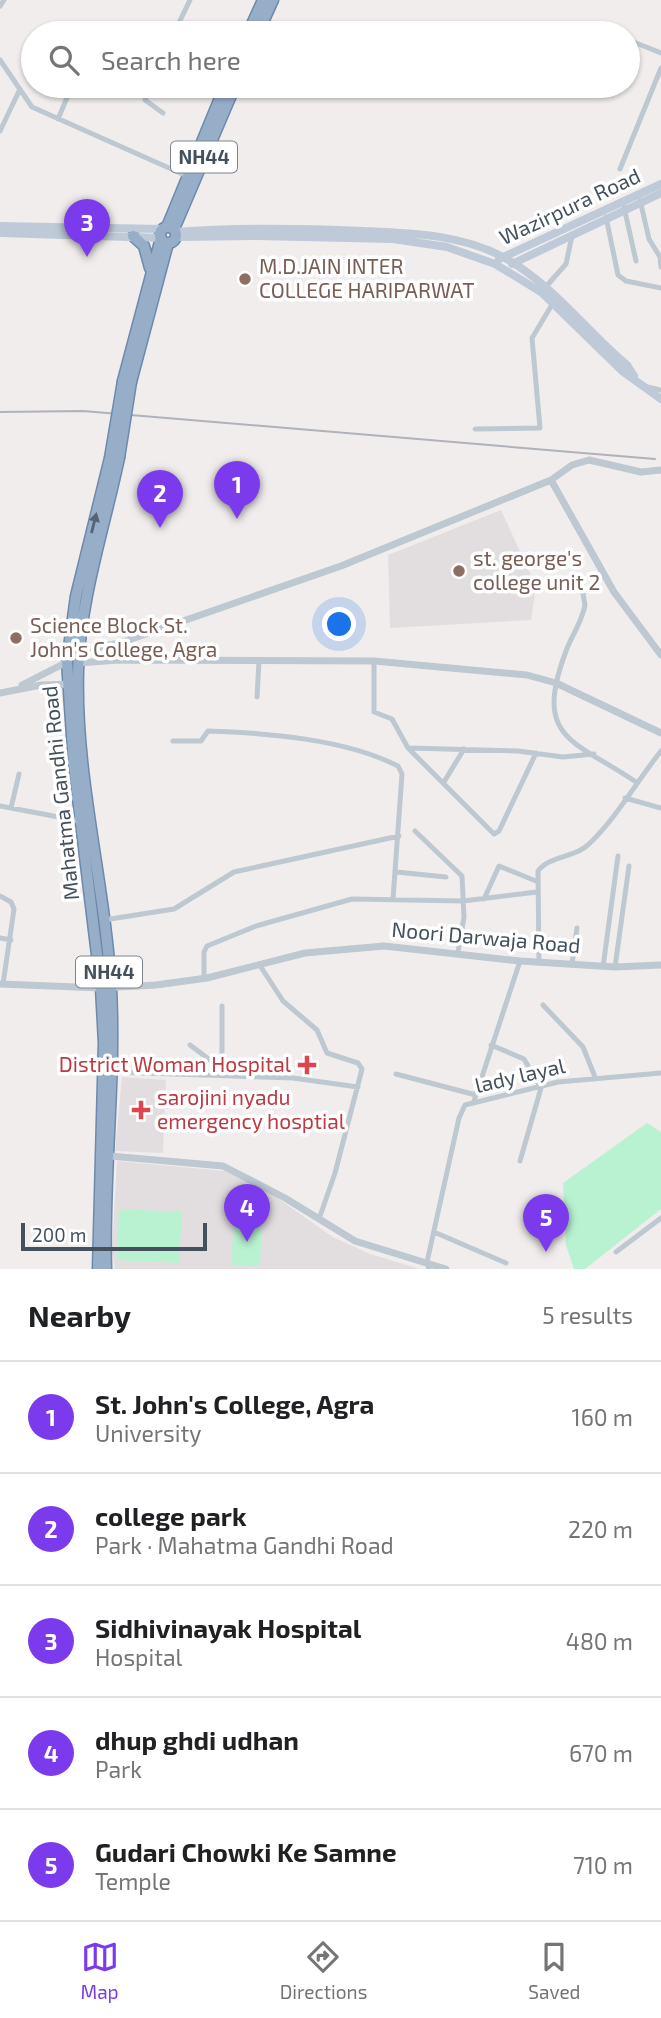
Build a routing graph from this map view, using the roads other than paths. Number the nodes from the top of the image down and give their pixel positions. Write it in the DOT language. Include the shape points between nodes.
graph roads {
  1 [pos="4,0"];
  2 [pos="190,0"];
  3 [pos="263,0"];
  4 [pos="273,0"];
  5 [pos="0,6"];
  6 [pos="180,21"];
  7 [pos="253,21"];
  8 [pos="263,21"];
  9 [pos="640,45"];
  10 [pos="661,53"];
  11 [pos="0,60"];
  12 [pos="661,68"];
  13 [pos="20,89"];
  14 [pos="26,98"];
  15 [pos="67,98"];
  16 [pos="146,98"];
  17 [pos="220,98"];
  18 [pos="230,98"];
  19 [pos="163,113"];
  20 [pos="58,119"];
  21 [pos="0,131"];
  22 [pos="620,169"];
  23 [pos="187,176"];
  24 [pos="661,184"];
  25 [pos="661,193"];
  26 [pos="639,197"];
  27 [pos="623,205"];
  28 [pos="606,217"];
  29 [pos="0,226"];
  30 [pos="48,229"];
  31 [pos="0,233"];
  32 [pos="169,234"];
  33 [pos="573,235"];
  34 [pos="133,236"];
  35 [pos="502,256"];
  36 [pos="636,261"];
  37 [pos="495,264"];
  38 [pos="510,267"];
  39 [pos="661,267"];
  40 [pos="150,272"];
  41 [pos="661,288"];
  42 [pos="543,289"];
  43 [pos="553,303"];
  44 [pos="636,379"];
  45 [pos="127,381"];
  46 [pos="644,386"];
  47 [pos="661,390"];
  48 [pos="661,399"];
  49 [pos="475,429"];
  50 [pos="115,458"];
  51 [pos="661,470"];
  52 [pos="551,480"];
  53 [pos="572,578"];
  54 [pos="103,646"];
  55 [pos="79,651"];
  56 [pos="661,655"];
  57 [pos="107,661"];
  58 [pos="259,661"];
  59 [pos="73,662"];
  60 [pos="374,662"];
  61 [pos="73,683"];
  62 [pos="556,683"];
  63 [pos="15,688"];
  64 [pos="0,693"];
  65 [pos="257,697"];
  66 [pos="661,733"];
  67 [pos="173,741"];
  68 [pos="408,748"];
  69 [pos="464,749"];
  70 [pos="661,751"];
  71 [pos="536,753"];
  72 [pos="594,754"];
  73 [pos="19,774"];
  74 [pos="444,782"];
  75 [pos="636,782"];
  76 [pos="625,798"];
  77 [pos="0,806"];
  78 [pos="10,808"];
  79 [pos="661,808"];
  80 [pos="80,821"];
  81 [pos="415,831"];
  82 [pos="399,836"];
  83 [pos="618,856"];
  84 [pos="629,866"];
  85 [pos="396,872"];
  86 [pos="446,877"];
  87 [pos="536,881"];
  88 [pos="537,892"];
  89 [pos="0,896"];
  90 [pos="484,898"];
  91 [pos="393,899"];
  92 [pos="463,901"];
  93 [pos="104,920"];
  94 [pos="577,928"];
  95 [pos="0,938"];
  96 [pos="11,940"];
  97 [pos="458,952"];
  98 [pos="520,961"];
  99 [pos="539,963"];
  100 [pos="259,964"];
  101 [pos="572,964"];
  102 [pos="661,965"];
  103 [pos="603,967"];
  104 [pos="615,967"];
  105 [pos="204,979"];
  106 [pos="2,984"];
  107 [pos="106,988"];
  108 [pos="543,1005"];
  109 [pos="222,1006"];
  110 [pos="190,1045"];
  111 [pos="491,1045"];
  112 [pos="113,1072"];
  113 [pos="223,1072"];
  114 [pos="661,1073"];
  115 [pos="396,1074"];
  116 [pos="595,1077"];
  117 [pos="358,1087"];
  118 [pos="541,1088"];
  119 [pos="475,1098"];
  120 [pos="110,1156"];
  121 [pos="520,1161"];
  122 [pos="661,1218"];
  123 [pos="319,1219"];
  124 [pos="434,1232"];
  125 [pos="616,1252"];
  126 [pos="506,1264"];
  127 [pos="428,1266"];
  128 [pos="98,1269"];
  129 [pos="106,1269"];
  130 [pos="446,1269"];
  1 -- 5 [label="street"];
  2 -- 6 [label="street"];
  3 -- 7 [label="highway"];
  4 -- 8 [label="highway"];
  9 -- 10 [label="street"];
  11 -- 13 [label="street"];
  12 -- 22 [label="street"];
  13 -- 21 [label="street"];
  14 -- 20 [label="street" via="33,107"];
  15 -- 20 [label="street"];
  16 -- 19 [label="street"];
  17 -- 23 [label="highway, Mahatma Gandhi Road / NH44"];
  18 -- 32 [label="highway, Mahatma Gandhi Road / NH44"];
  20 -- 23 [label="street"];
  23 -- 32 [label="highway, Mahatma Gandhi Road / NH44"];
  24 -- 26 [label="main road, Wazirpura Road"];
  25 -- 26 [label="main road, Wazirpura Road"];
  26 -- 27 [label="main road, Wazirpura Road"];
  26 -- 39 [label="street"];
  27 -- 28 [label="main road, Wazirpura Road"];
  27 -- 35 [label="main road, Wazirpura Road"];
  27 -- 36 [label="street"];
  28 -- 33 [label="main road, Wazirpura Road"];
  28 -- 41 [label="street" via="618,275"];
  29 -- 30 [label="main road"];
  30 -- 31 [label="main road"];
  30 -- 32 [label="main road"];
  30 -- 34 [label="main road"];
  32 -- 34 [label="main road"];
  32 -- 35 [label="main road" via="244,227 407,232"];
  32 -- 37 [label="main road" via="424,242"];
  32 -- 40 [label="highway, Mahatma Gandhi Road / NH44"];
  32 -- 45 [label="highway, Mahatma Gandhi Road / NH44"];
  33 -- 38 [label="main road, Wazirpura Road"];
  33 -- 42 [label="street" via="566,264"];
  34 -- 40 [label="highway" via="147,252"];
  35 -- 37 [label="main road, Wazirpura Road"];
  35 -- 38 [label="main road"];
  37 -- 38 [label="main road"];
  38 -- 42 [label="main road"];
  40 -- 45 [label="highway, Mahatma Gandhi Road / NH44"];
  42 -- 43 [label="main road"];
  42 -- 44 [label="main road" via="627,365"];
  43 -- 44 [label="main road" via="613,363"];
  43 -- 49 [label="street" via="532,338 540,428"];
  44 -- 46 [label="main road"];
  45 -- 50 [label="highway, Mahatma Gandhi Road / NH44, bridge"];
  46 -- 47 [label="street"];
  46 -- 48 [label="main road"];
  50 -- 55 [label="highway, Mahatma Gandhi Road / NH44"];
  59 -- 50 [label="highway, Mahatma Gandhi Road / NH44, one-way" via="76,596"];
  51 -- 52 [label="street" via="641,472 589,460"];
  52 -- 54 [label="street" via="341,566 204,616"];
  52 -- 56 [label="street" via="614,592"];
  53 -- 62 [label="street" via="585,606"];
  54 -- 55 [label="street"];
  54 -- 57 [label="street"];
  55 -- 59 [label="highway, Mahatma Gandhi Road / NH44"];
  57 -- 58 [label="street"];
  57 -- 59 [label="street"];
  58 -- 60 [label="street"];
  58 -- 65 [label="street"];
  59 -- 61 [label="highway, Mahatma Gandhi Road / NH44"];
  59 -- 63 [label="street"];
  60 -- 62 [label="street" via="527,676"];
  60 -- 68 [label="street" via="373,710 392,719"];
  61 -- 63 [label="street"];
  61 -- 80 [label="highway, Mahatma Gandhi Road / NH44"];
  61 -- 93 [label="highway, Mahatma Gandhi Road / NH44"];
  62 -- 66 [label="street"];
  62 -- 72 [label="street" via="554,712 560,731"];
  63 -- 64 [label="street"];
  67 -- 82 [label="street" via="201,741 208,731 270,735 312,741 393,764 402,774"];
  68 -- 69 [label="street"];
  68 -- 74 [label="street"];
  69 -- 71 [label="street"];
  69 -- 74 [label="street"];
  70 -- 75 [label="street"];
  71 -- 72 [label="street" via="563,757"];
  71 -- 74 [label="street" via="496,834"];
  72 -- 75 [label="street"];
  73 -- 78 [label="street"];
  75 -- 76 [label="street"];
  76 -- 79 [label="street"];
  76 -- 87 [label="street" via="592,842 575,854 542,865"];
  77 -- 78 [label="street"];
  78 -- 80 [label="street"];
  80 -- 107 [label="highway, Mahatma Gandhi Road / NH44"];
  81 -- 92 [label="street" via="462,876"];
  82 -- 85 [label="street"];
  82 -- 93 [label="street" via="234,872 174,909"];
  83 -- 103 [label="street"];
  84 -- 104 [label="street"];
  85 -- 86 [label="street"];
  85 -- 91 [label="street"];
  87 -- 88 [label="street"];
  87 -- 90 [label="street" via="499,866"];
  88 -- 90 [label="street"];
  88 -- 99 [label="street"];
  89 -- 96 [label="street" via="14,909"];
  90 -- 92 [label="street"];
  91 -- 92 [label="street"];
  91 -- 105 [label="street" via="342,901 207,946"];
  92 -- 97 [label="street"];
  93 -- 107 [label="highway, Mahatma Gandhi Road / NH44"];
  94 -- 101 [label="street"];
  95 -- 96 [label="street"];
  96 -- 106 [label="street"];
  97 -- 98 [label="street, Noori Darwaja Road"];
  97 -- 100 [label="street, Noori Darwaja Road" via="363,946"];
  98 -- 99 [label="street, Noori Darwaja Road"];
  98 -- 111 [label="street"];
  99 -- 101 [label="street, Noori Darwaja Road"];
  100 -- 105 [label="street, Noori Darwaja Road"];
  100 -- 117 [label="street" via="283,1001 317,1030 327,1053 361,1066"];
  101 -- 103 [label="street, Noori Darwaja Road"];
  102 -- 104 [label="street, Noori Darwaja Road"];
  103 -- 104 [label="street, Noori Darwaja Road"];
  105 -- 107 [label="street, Noori Darwaja Road"];
  106 -- 107 [label="street, Noori Darwaja Road"];
  107 -- 112 [label="highway, Mahatma Gandhi Road / NH44"];
  107 -- 128 [label="highway, Mahatma Gandhi Road / NH44"];
  108 -- 116 [label="street" via="578,1040"];
  109 -- 113 [label="street"];
  110 -- 113 [label="street"];
  111 -- 118 [label="street" via="524,1059"];
  111 -- 119 [label="street"];
  112 -- 113 [label="street"];
  112 -- 120 [label="highway, Mahatma Gandhi Road / NH44"];
  113 -- 117 [label="street"];
  114 -- 116 [label="street, lady layal"];
  115 -- 119 [label="street"];
  116 -- 118 [label="street, lady layal"];
  117 -- 123 [label="street"];
  118 -- 119 [label="street, lady layal"];
  118 -- 121 [label="street"];
  119 -- 124 [label="street, lady layal" via="461,1111"];
  120 -- 123 [label="street" via="223,1166"];
  120 -- 129 [label="highway, Mahatma Gandhi Road / NH44"];
  122 -- 125 [label="street"];
  123 -- 127 [label="street" via="355,1241"];
  124 -- 126 [label="street"];
  124 -- 127 [label="street, lady layal"];
  127 -- 130 [label="street"];
}
